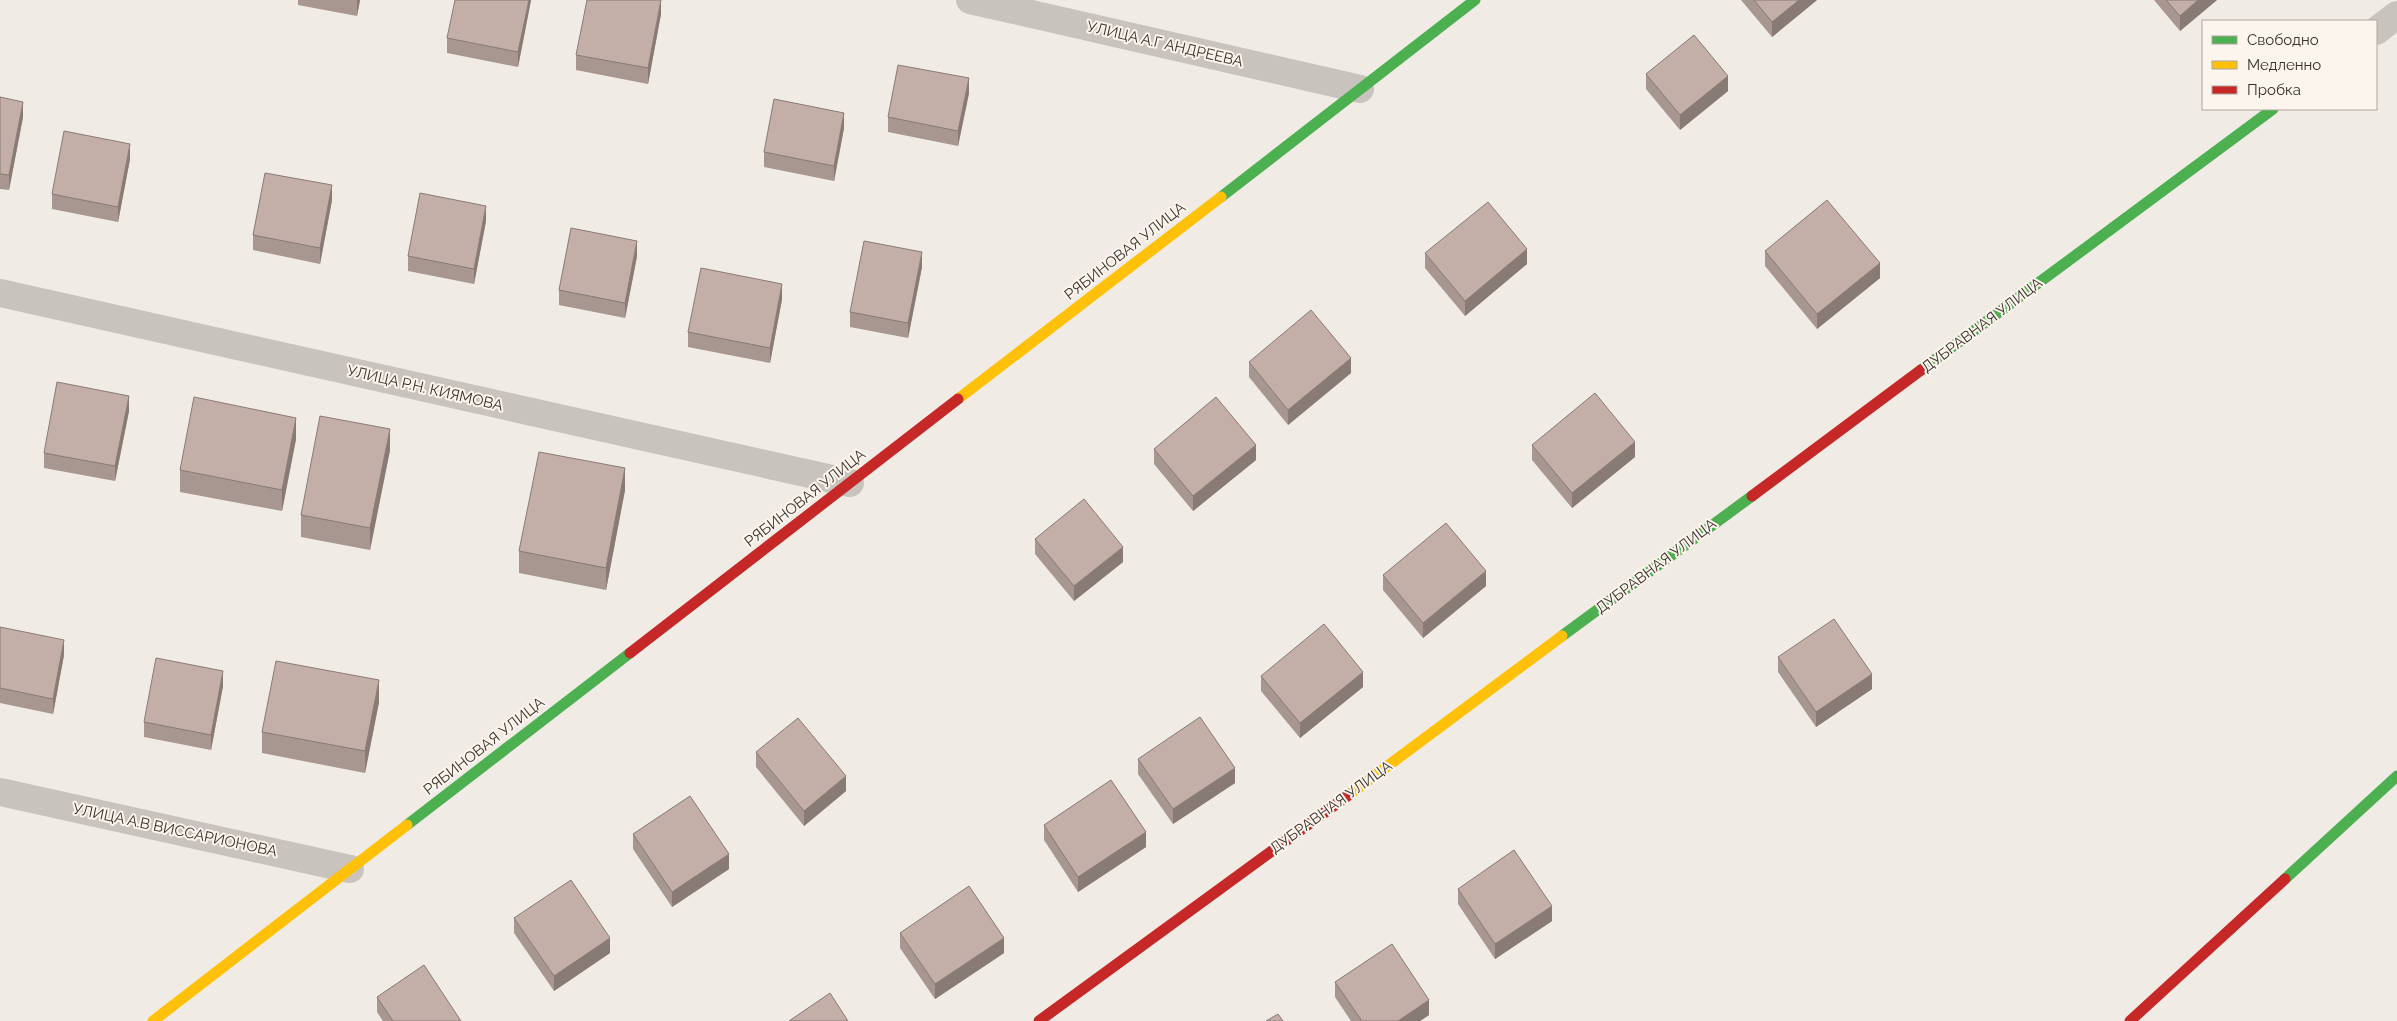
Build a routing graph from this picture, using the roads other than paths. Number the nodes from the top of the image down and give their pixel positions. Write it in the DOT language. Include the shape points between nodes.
graph roads {
  1 [pos="970,0"];
  2 [pos="1475,0"];
  3 [pos="2397,15"];
  4 [pos="2377,30"];
  5 [pos="1360,89"];
  6 [pos="2272,110"];
  7 [pos="0,293"];
  8 [pos="850,483"];
  9 [pos="2397,776"];
  10 [pos="0,792"];
  11 [pos="350,869"];
  12 [pos="153,1021"];
  13 [pos="1038,1021"];
  14 [pos="2130,1021"];
  1 -- 5 [label="street, УЛИЦА А.Г АНДРЕЕВА"];
  2 -- 5 [label="street, РЯБИНОВАЯ УЛИЦА"];
  3 -- 4 [label="street"];
  5 -- 8 [label="street, РЯБИНОВАЯ УЛИЦА"];
  6 -- 13 [label="street, ДУБРАВНАЯ УЛИЦА" via="1351,793"];
  7 -- 8 [label="street, УЛИЦА Р.Н. КИЯМОВА"];
  8 -- 11 [label="street, РЯБИНОВАЯ УЛИЦА"];
  9 -- 14 [label="street"];
  10 -- 11 [label="street, УЛИЦА А.В ВИССАРИОНОВА"];
  11 -- 12 [label="street, РЯБИНОВАЯ УЛИЦА"];
}
